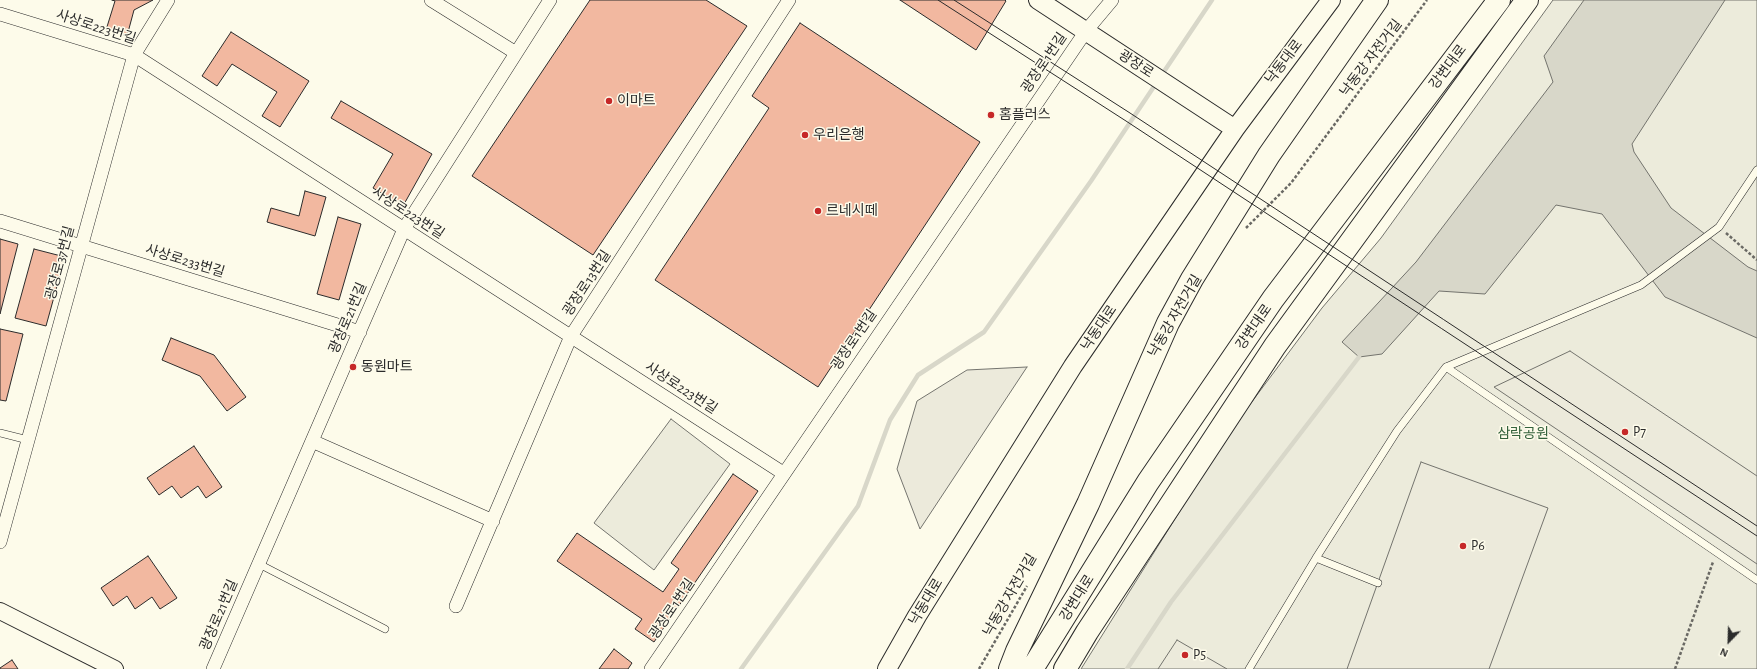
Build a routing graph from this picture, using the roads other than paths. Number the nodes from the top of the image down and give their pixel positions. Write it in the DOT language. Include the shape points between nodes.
graph roads {
  1 [pos="168,0"];
  2 [pos="431,0"];
  3 [pos="550,0"];
  4 [pos="789,0"];
  5 [pos="1112,0"];
  6 [pos="1331,0"];
  7 [pos="1376,0"];
  8 [pos="1499,0"];
  9 [pos="1527,0"];
  10 [pos="1047,3"];
  11 [pos="0,14"];
  12 [pos="1092,35"];
  13 [pos="516,53"];
  14 [pos="134,55"];
  15 [pos="1235,129"];
  16 [pos="1757,170"];
  17 [pos="0,221"];
  18 [pos="404,229"];
  19 [pos="82,245"];
  20 [pos="360,332"];
  21 [pos="571,336"];
  22 [pos="1446,367"];
  23 [pos="0,433"];
  24 [pos="28,440"];
  25 [pos="312,441"];
  26 [pos="783,473"];
  27 [pos="493,521"];
  28 [pos="0,542"];
  29 [pos="1316,558"];
  30 [pos="259,564"];
  31 [pos="1757,580"];
  32 [pos="1378,583"];
  33 [pos="456,606"];
  34 [pos="0,611"];
  35 [pos="385,629"];
  36 [pos="115,669"];
  37 [pos="213,669"];
  38 [pos="651,669"];
  39 [pos="887,669"];
  40 [pos="1010,669"];
  41 [pos="1032,669"];
  42 [pos="1066,669"];
  43 [pos="1249,669"];
  1 -- 14 [label="street, 광장로37번길"];
  2 -- 13 [label="street"];
  3 -- 13 [label="street, 광장로21번길"];
  4 -- 21 [label="street, 광장로13번길"];
  5 -- 12 [label="street, 광장로1번길"];
  6 -- 15 [label="main road, 낙동대로"];
  7 -- 40 [label="highway" via="1269,155 1192,279 1168,323 1088,504"];
  8 -- 41 [label="highway, 강변대로" via="1273,299 1148,482"];
  9 -- 42 [label="highway, 강변대로" via="1275,346 1087,632"];
  10 -- 12 [label="main road, 광장로"];
  11 -- 14 [label="street, 사상로223번길"];
  12 -- 15 [label="main road, 광장로"];
  12 -- 26 [label="street, 광장로1번길"];
  13 -- 18 [label="street, 광장로21번길"];
  14 -- 18 [label="street, 사상로223번길"];
  14 -- 19 [label="street, 광장로37번길"];
  15 -- 39 [label="main road, 낙동대로" via="1073,366 917,616"];
  16 -- 22 [label="lane" via="1719,227 1641,285"];
  17 -- 19 [label="street, 사상로233번길"];
  18 -- 20 [label="street, 광장로21번길"];
  18 -- 21 [label="street, 사상로223번길"];
  19 -- 20 [label="street, 사상로233번길"];
  19 -- 24 [label="street, 광장로37번길"];
  20 -- 25 [label="street, 광장로21번길"];
  21 -- 26 [label="street, 사상로223번길"];
  21 -- 27 [label="street, 광장로13번길"];
  22 -- 29 [label="lane" via="1397,431"];
  22 -- 31 [label="lane"];
  23 -- 24 [label="lane"];
  24 -- 28 [label="street, 광장로37번길"];
  25 -- 27 [label="street"];
  25 -- 30 [label="street, 광장로21번길"];
  26 -- 38 [label="street, 광장로1번길"];
  27 -- 33 [label="street, 광장로13번길"];
  29 -- 32 [label="lane"];
  29 -- 43 [label="lane"];
  30 -- 35 [label="lane"];
  30 -- 37 [label="street, 광장로21번길"];
  34 -- 36 [label="street"];
}
